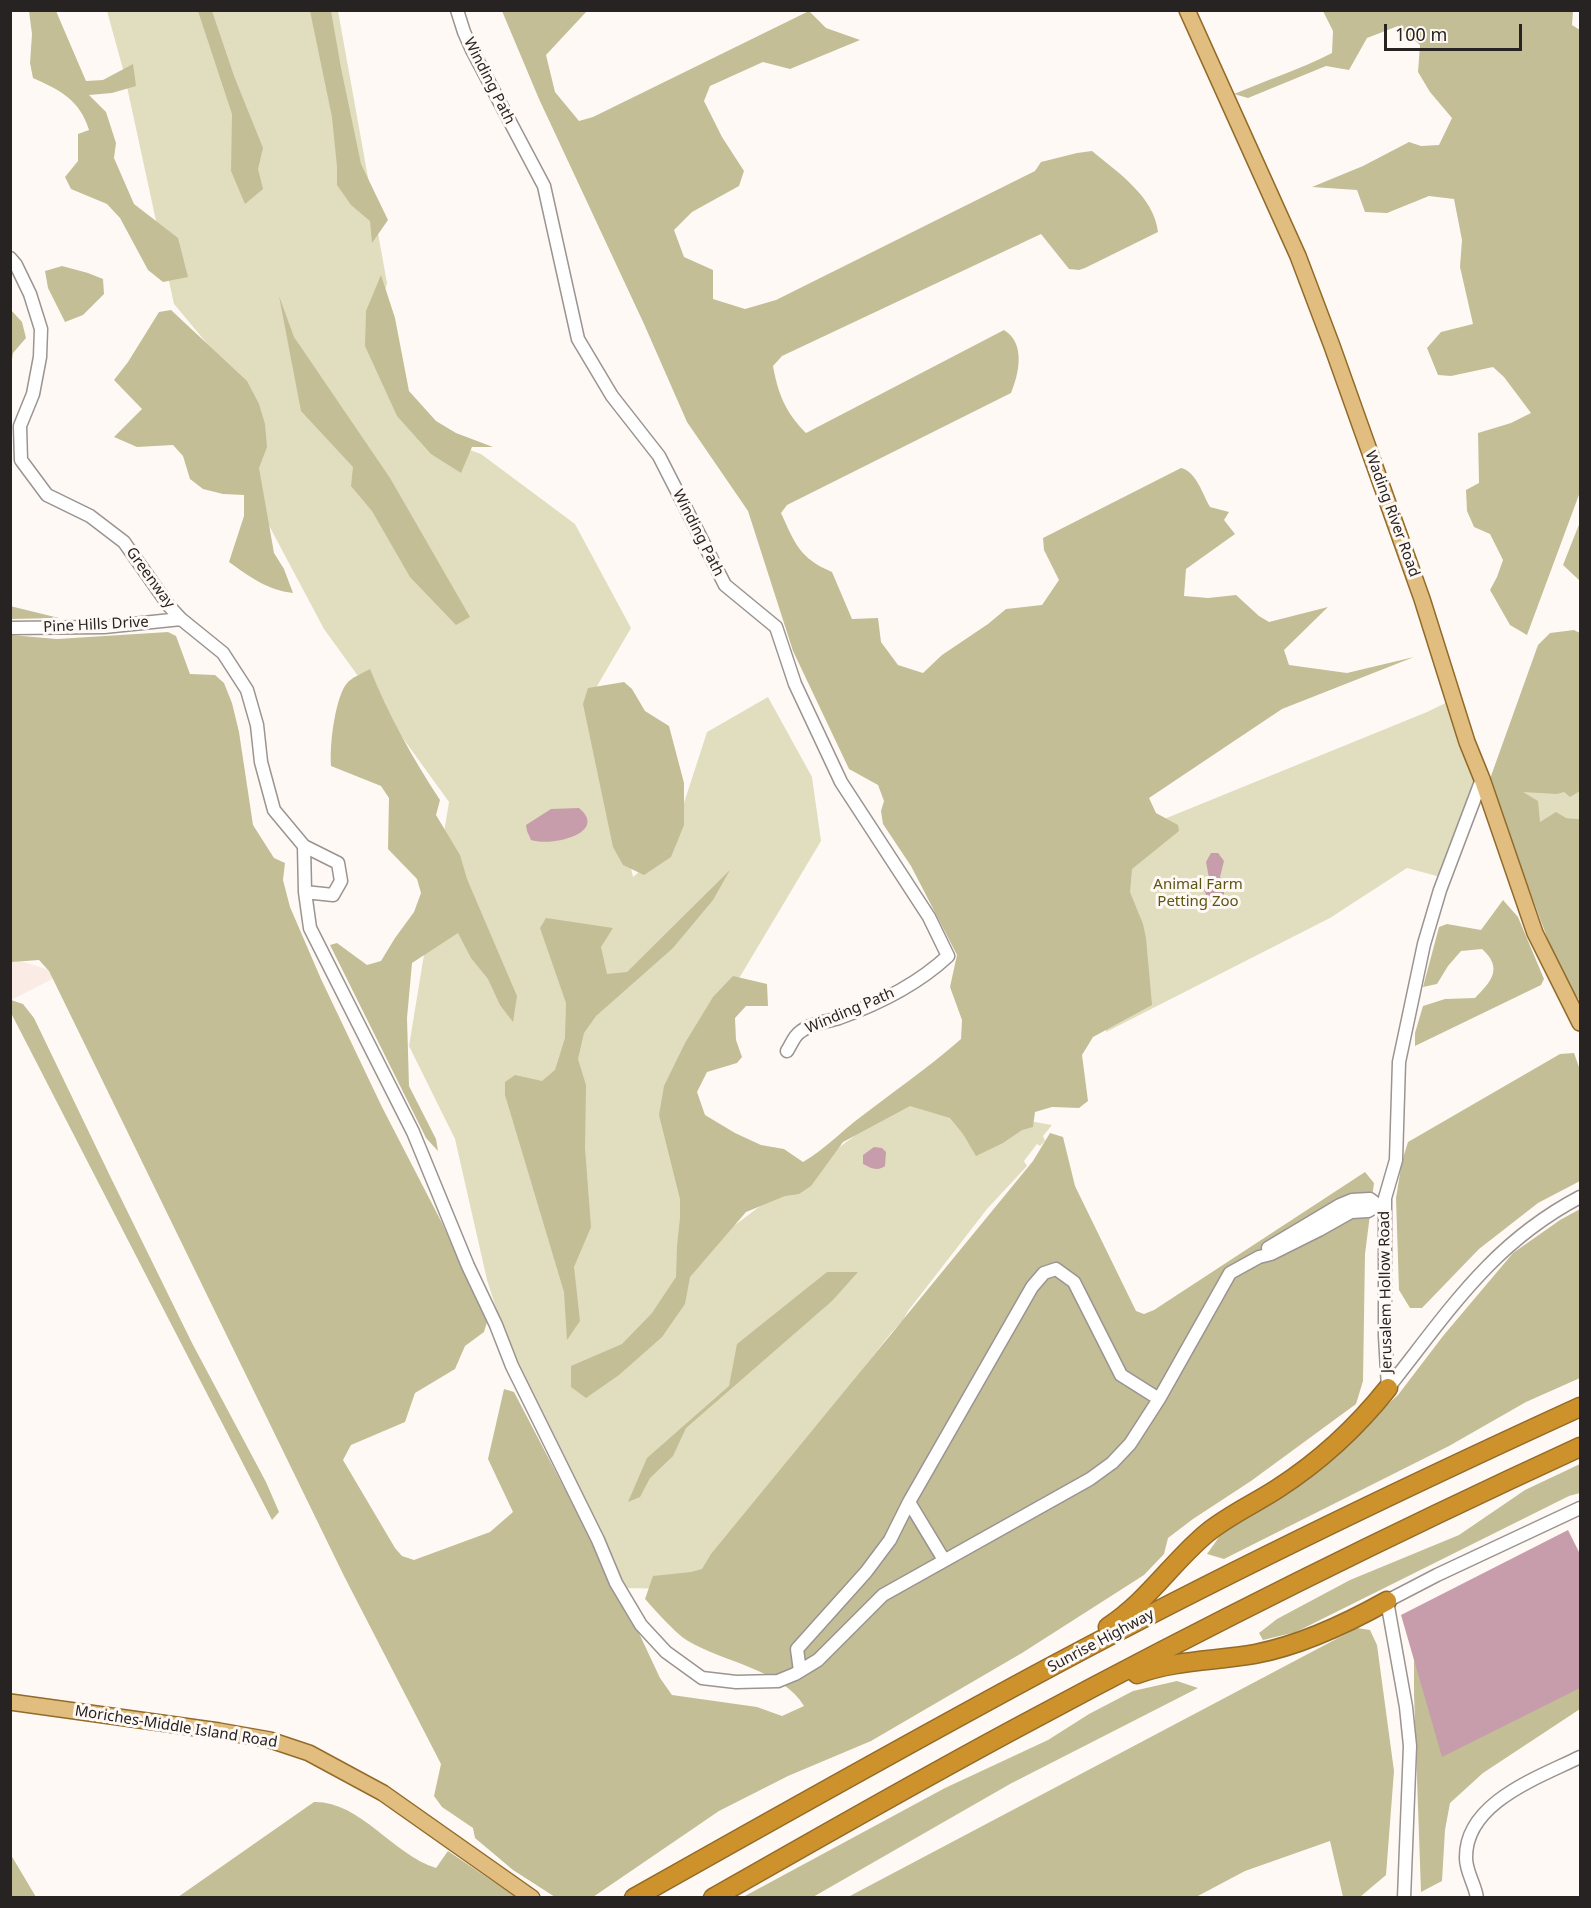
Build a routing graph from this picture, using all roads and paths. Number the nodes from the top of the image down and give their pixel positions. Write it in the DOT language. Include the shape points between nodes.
graph roads {
  1 [pos="457,10"];
  2 [pos="1187,10"];
  3 [pos="10,258"];
  4 [pos="181,619"];
  5 [pos="10,628"];
  6 [pos="1482,779"];
  7 [pos="304,846"];
  8 [pos="305,892"];
  9 [pos="1581,1023"];
  10 [pos="787,1051"];
  11 [pos="1581,1197"];
  12 [pos="1381,1205"];
  13 [pos="1388,1388"];
  14 [pos="1159,1399"];
  15 [pos="1581,1407"];
  16 [pos="1581,1447"];
  17 [pos="909,1502"];
  18 [pos="1581,1508"];
  19 [pos="944,1560"];
  20 [pos="1388,1601"];
  21 [pos="800,1671"];
  22 [pos="1016,1686"];
  23 [pos="1071,1699"];
  24 [pos="10,1702"];
  25 [pos="1581,1757"];
  26 [pos="532,1898"];
  27 [pos="634,1898"];
  28 [pos="713,1898"];
  29 [pos="1404,1898"];
  30 [pos="1477,1898"];
  1 -- 10 [label="street, Winding Path" via="472,50 544,186 578,339 612,396 659,456 725,585 776,627 795,684 841,782 929,917 948,956 933,970 886,998 799,1032"];
  2 -- 6 [label="main road, Wading River Road" via="1306,277"];
  3 -- 4 [label="street, Greenway" via="30,294 41,329 33,394 20,426 21,460 47,495 90,516 124,542"];
  4 -- 5 [label="street, Pine Hills Drive" via="104,627"];
  4 -- 7 [label="street, Greenway" via="223,653 247,690 274,810"];
  6 -- 9 [label="main road, Wading River Road" via="1535,933"];
  6 -- 12 [label="street, Jerusalem Hollow Road" via="1424,944 1400,1062 1396,1160"];
  7 -- 8 [label="street"];
  7 -- 8 [label="street, Greenway" via="338,863 341,881 333,895"];
  8 -- 21 [label="street" via="310,928 413,1132 512,1366 616,1583 641,1625 666,1652 702,1678 736,1682 778,1680"];
  11 -- 13 [label="street" via="1535,1224 1485,1268"];
  12 -- 13 [label="street, Jerusalem Hollow Road"];
  12 -- 14 [label="street" via="1370,1199 1352,1200 1230,1273"];
  13 -- 22 [label="highway" via="1353,1428 1317,1459 1207,1532 1121,1618"];
  14 -- 17 [label="street" via="1121,1375 1074,1282 1056,1269 1044,1273 1032,1287"];
  14 -- 19 [label="street" via="1130,1444 1112,1463"];
  15 -- 22 [label="highway, Sunrise Highway" via="1293,1543"];
  16 -- 23 [label="highway" via="1319,1572"];
  17 -- 19 [label="street"];
  17 -- 21 [label="street" via="890,1540 866,1572 797,1649"];
  18 -- 20 [label="street"];
  19 -- 21 [label="street" via="883,1595 818,1660"];
  20 -- 23 [label="highway" via="1288,1646 1155,1668"];
  20 -- 29 [label="street" via="1410,1746"];
  22 -- 27 [label="highway, Sunrise Highway"];
  23 -- 28 [label="highway"];
  24 -- 26 [label="main road, Moriches-Middle Island Road" via="219,1731 293,1747 383,1793"];
  25 -- 30 [label="street" via="1525,1783 1494,1803 1478,1822 1469,1841 1466,1861"];
}
